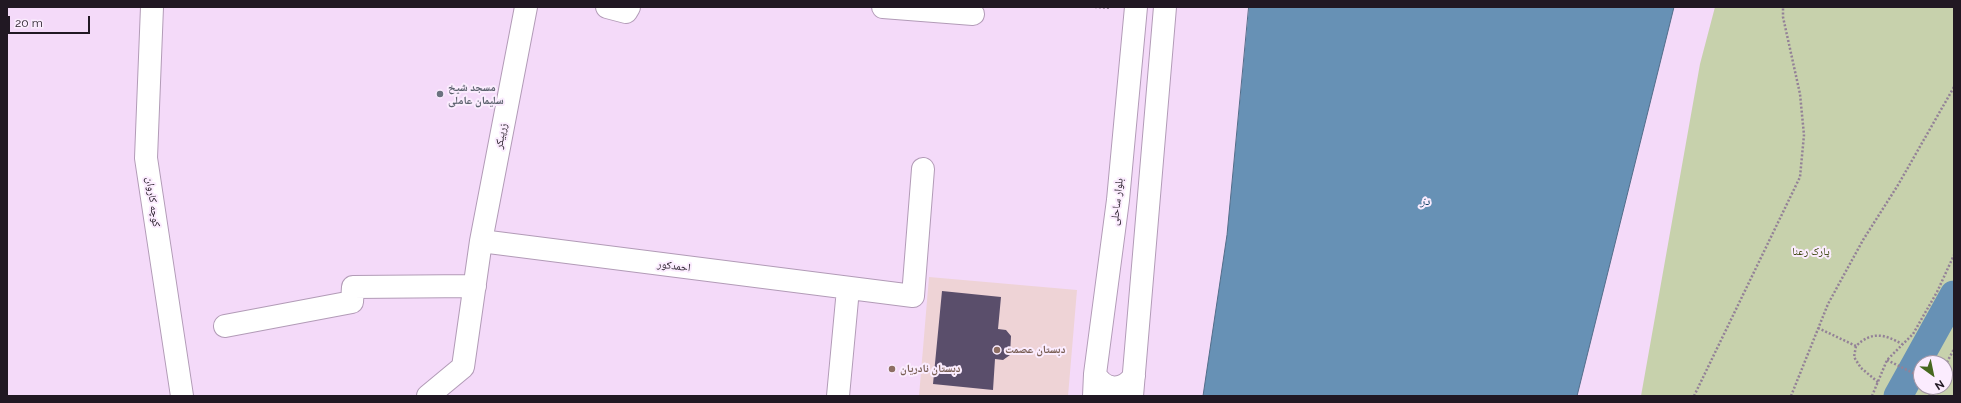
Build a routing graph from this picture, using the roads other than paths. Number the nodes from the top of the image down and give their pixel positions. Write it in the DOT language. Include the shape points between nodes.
graph roads {
  1 [pos="152,7"];
  2 [pos="526,7"];
  3 [pos="607,7"];
  4 [pos="629,7"];
  5 [pos="883,7"];
  6 [pos="1136,7"];
  7 [pos="1165,7"];
  8 [pos="974,14"];
  9 [pos="923,169"];
  10 [pos="481,241"];
  11 [pos="474,286"];
  12 [pos="848,289"];
  13 [pos="225,326"];
  14 [pos="1095,374"];
  15 [pos="1133,386"];
  16 [pos="182,396"];
  17 [pos="428,396"];
  18 [pos="838,396"];
  19 [pos="1094,396"];
  1 -- 16 [label="main road, کوچه کاروان" via="146,158"];
  2 -- 10 [label="main road, زرپیکر"];
  3 -- 4 [label="main road" via="626,12"];
  5 -- 8 [label="main road"];
  6 -- 14 [label="main road, بلوار ساحلی" via="1118,200"];
  7 -- 15 [label="main road"];
  9 -- 12 [label="main road, احمدکور" via="913,296"];
  10 -- 11 [label="main road"];
  10 -- 12 [label="main road, احمدکور"];
  11 -- 13 [label="main road" via="353,287 352,302"];
  11 -- 17 [label="main road" via="463,367"];
  12 -- 18 [label="main road"];
  14 -- 15 [label="main road" via="1104,385 1117,388"];
  14 -- 19 [label="main road, بلوار ساحلی"];
}
